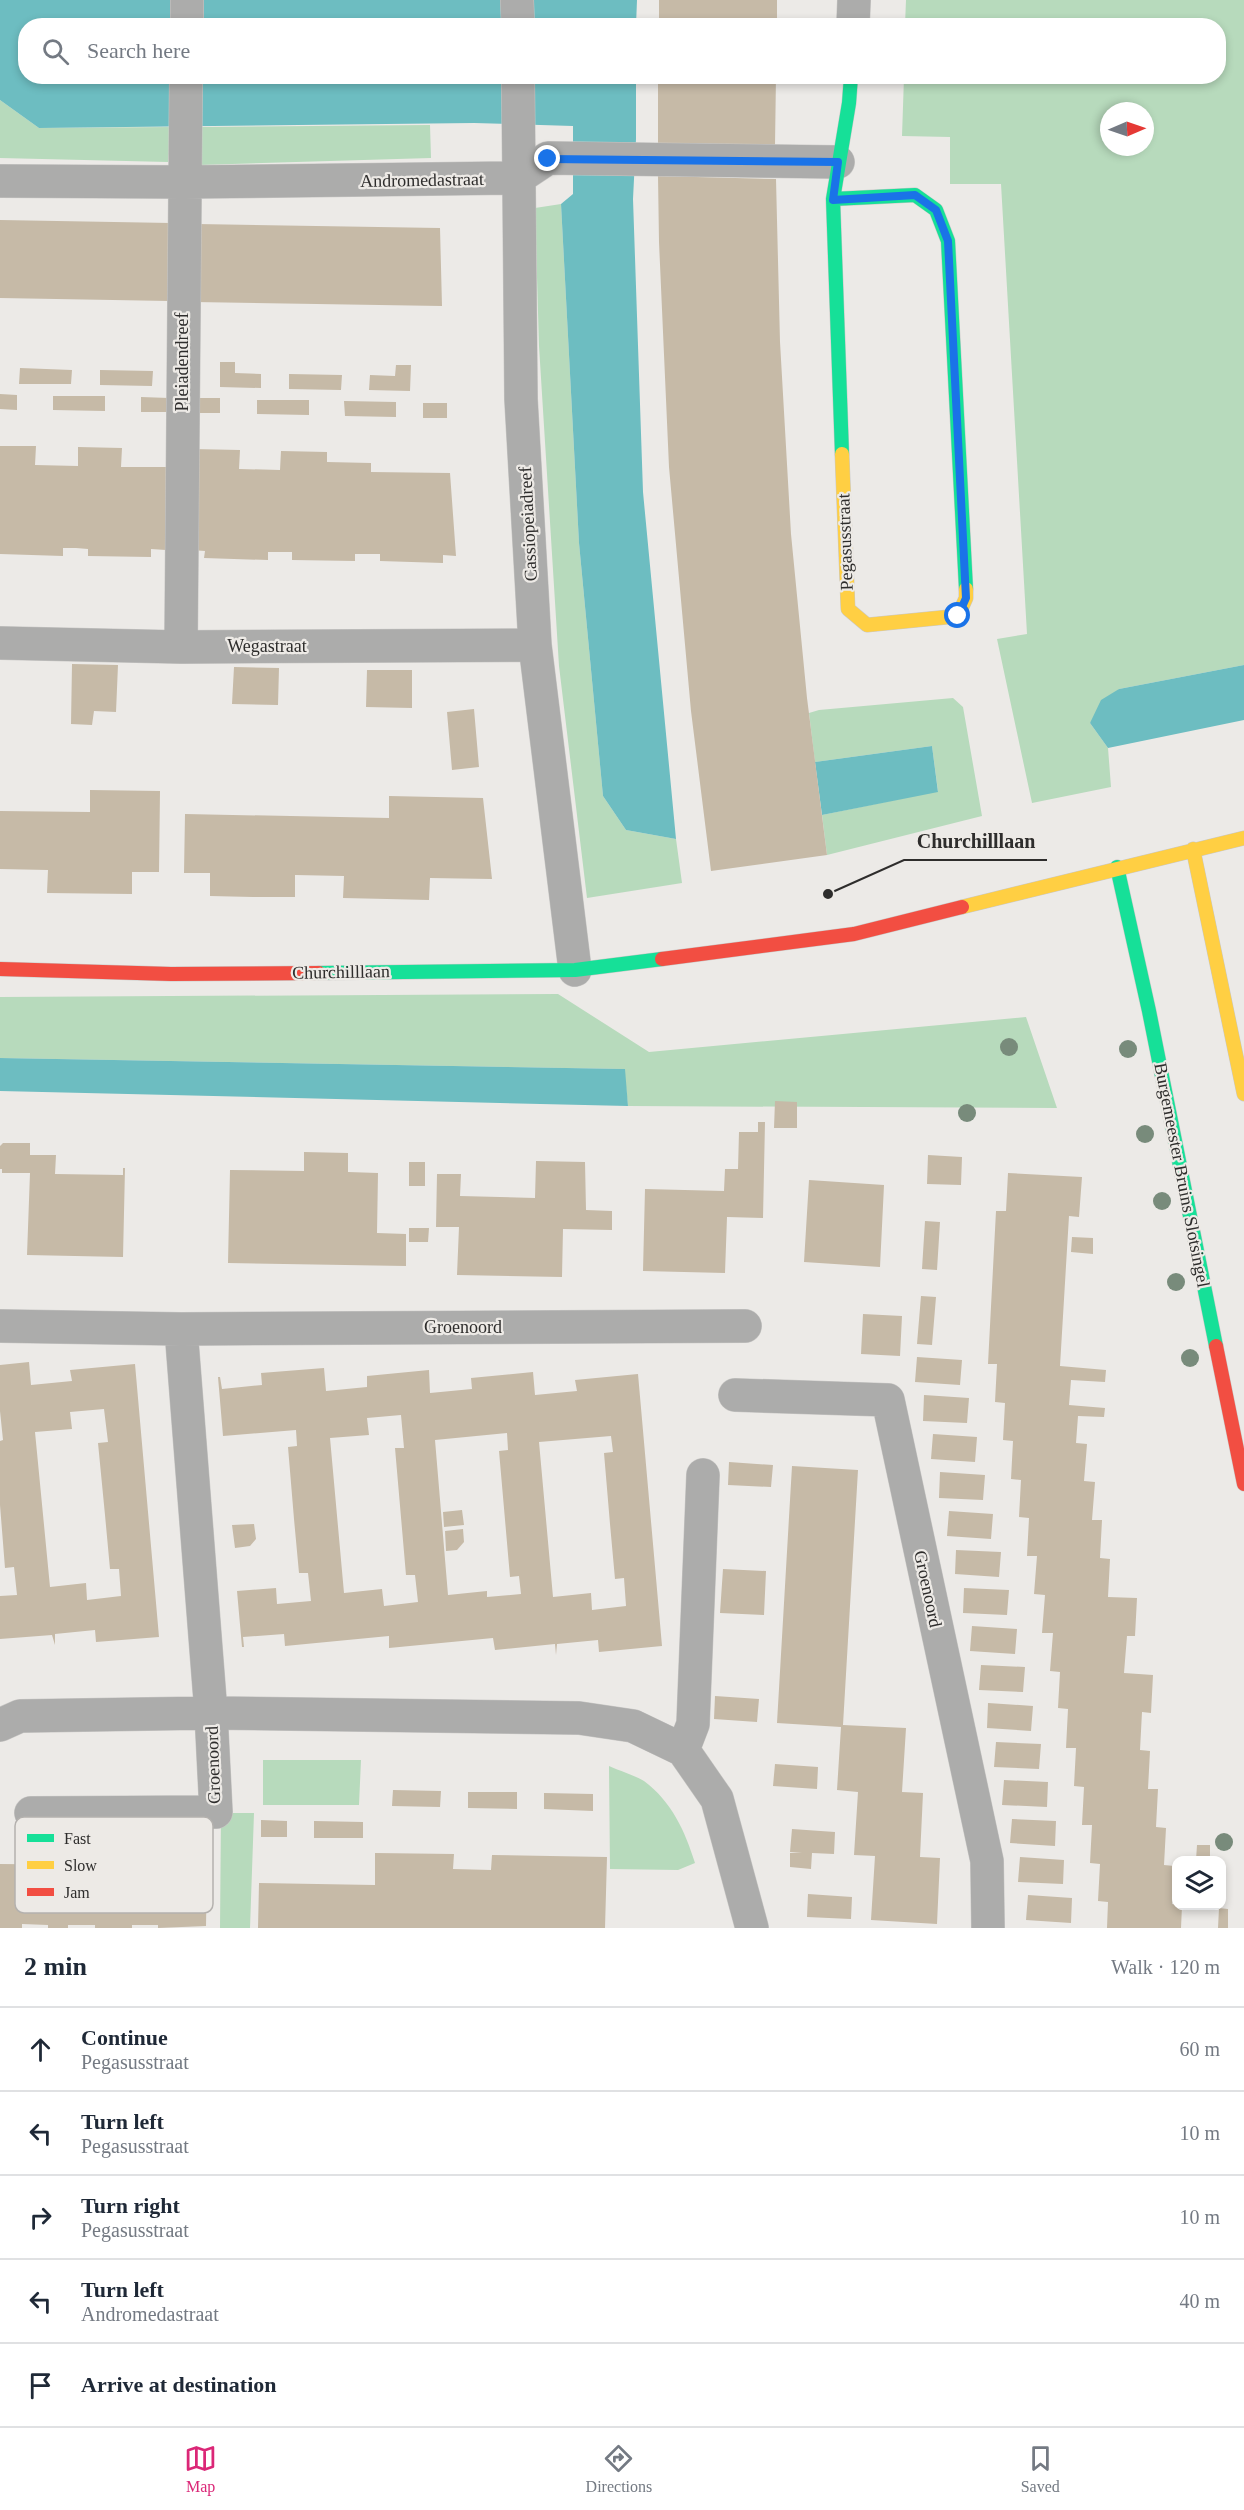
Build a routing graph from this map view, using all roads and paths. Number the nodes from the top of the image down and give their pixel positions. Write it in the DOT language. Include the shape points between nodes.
graph roads {
  1 [pos="187,0"];
  2 [pos="518,0"];
  3 [pos="854,0"];
  4 [pos="187,18"];
  5 [pos="518,18"];
  6 [pos="853,18"];
  7 [pos="186,84"];
  8 [pos="518,84"];
  9 [pos="850,84"];
  10 [pos="838,162"];
  11 [pos="518,178"];
  12 [pos="0,181"];
  13 [pos="184,182"];
  14 [pos="833,200"];
  15 [pos="0,643"];
  16 [pos="535,645"];
  17 [pos="181,647"];
  18 [pos="1244,837"];
  19 [pos="1193,849"];
  20 [pos="1118,867"];
  21 [pos="0,969"];
  22 [pos="575,970"];
  23 [pos="1244,1094"];
  24 [pos="0,1326"];
  25 [pos="745,1326"];
  26 [pos="181,1329"];
  27 [pos="735,1395"];
  28 [pos="703,1475"];
  29 [pos="1244,1484"];
  30 [pos="211,1713"];
  31 [pos="0,1725"];
  32 [pos="682,1750"];
  33 [pos="31,1813"];
  34 [pos="752,1928"];
  35 [pos="988,1928"];
  1 -- 4 [label="street"];
  2 -- 5 [label="street"];
  3 -- 6 [label="street"];
  7 -- 13 [label="street, Pleiadendreef"];
  8 -- 11 [label="street, Cassiopeiadreef"];
  9 -- 10 [label="street, Pegasusstraat"];
  10 -- 11 [label="street" via="548,159"];
  10 -- 14 [label="street, Pegasusstraat"];
  11 -- 13 [label="street, Andromedastraat"];
  11 -- 16 [label="street, Cassiopeiadreef" via="521,399"];
  12 -- 13 [label="street, Andromedastraat"];
  13 -- 17 [label="street, Pleiadendreef"];
  14 -- 14 [label="street, Pegasusstraat" via="915,195 936,210 948,241 966,598 958,616 867,625 848,609"];
  15 -- 17 [label="street, Wegastraat"];
  16 -- 17 [label="street, Wegastraat"];
  16 -- 22 [label="street, Cassiopeiadreef"];
  18 -- 19 [label="street, Churchilllaan"];
  19 -- 20 [label="street, Churchilllaan"];
  19 -- 23 [label="street"];
  20 -- 22 [label="street, Churchilllaan" via="854,934"];
  20 -- 29 [label="street, Burgemeester Bruins Slotsingel"];
  21 -- 22 [label="street, Churchilllaan" via="171,974"];
  24 -- 26 [label="street, Groenoord"];
  25 -- 26 [label="street, Groenoord"];
  26 -- 30 [label="street, Groenoord"];
  27 -- 35 [label="street, Groenoord" via="888,1400 987,1862"];
  28 -- 32 [label="street" via="693,1724"];
  30 -- 31 [label="street, Groenoord" via="20,1716"];
  30 -- 32 [label="street, Groenoord" via="579,1718 633,1726"];
  30 -- 33 [label="street, Groenoord" via="216,1812"];
  32 -- 34 [label="street, Groenoord" via="717,1799"];
}
